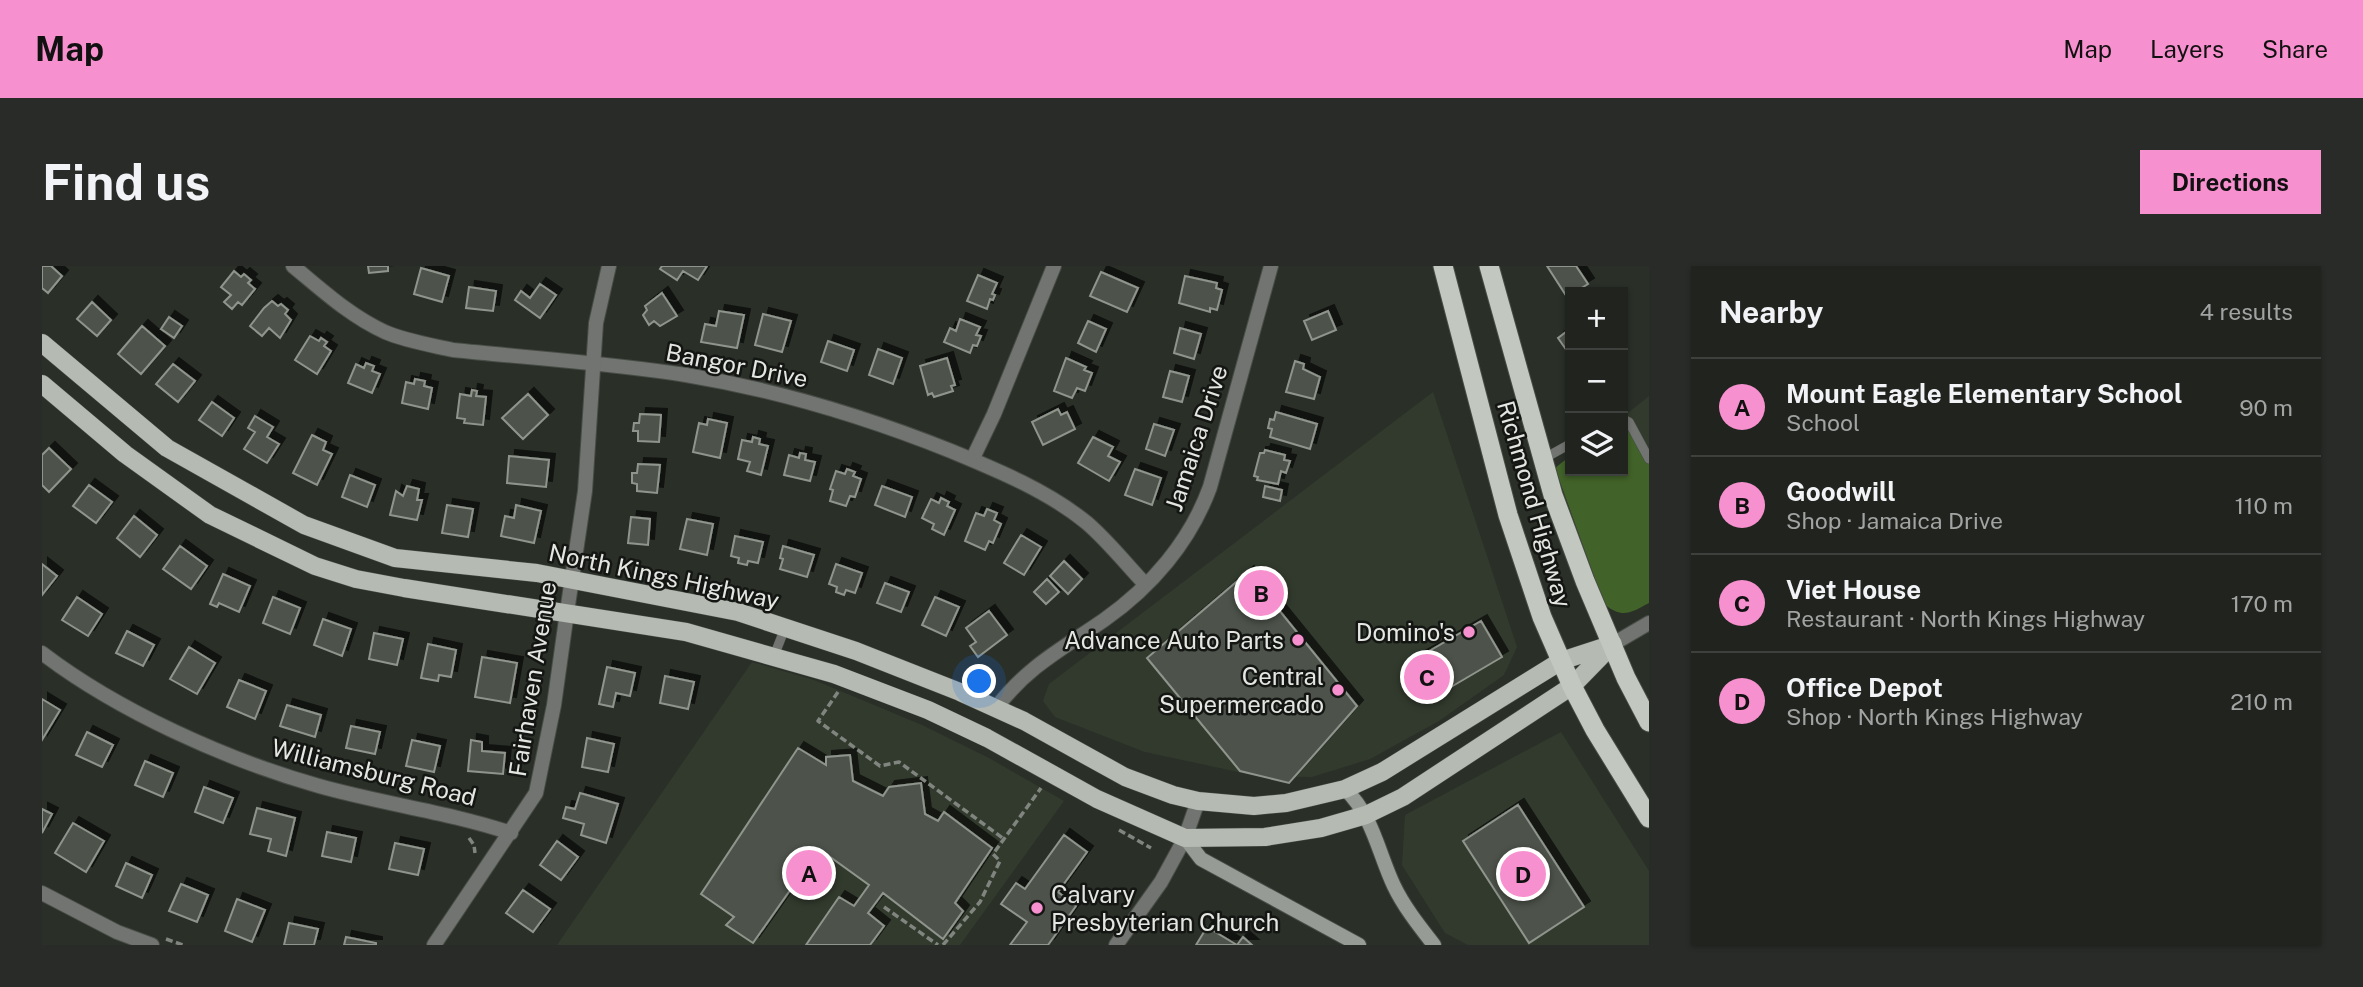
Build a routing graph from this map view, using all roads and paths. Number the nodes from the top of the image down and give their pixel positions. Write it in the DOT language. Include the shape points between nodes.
graph roads {
  1 [pos="609,266"];
  2 [pos="1054,266"];
  3 [pos="1271,266"];
  4 [pos="1443,266"];
  5 [pos="1489,266"];
  6 [pos="295,267"];
  7 [pos="42,343"];
  8 [pos="594,365"];
  9 [pos="42,384"];
  10 [pos="1628,422"];
  11 [pos="1565,447"];
  12 [pos="1542,459"];
  13 [pos="1649,459"];
  14 [pos="972,460"];
  15 [pos="571,579"];
  16 [pos="1145,584"];
  17 [pos="567,612"];
  18 [pos="1649,623"];
  19 [pos="785,628"];
  20 [pos="1614,644"];
  21 [pos="42,653"];
  22 [pos="774,656"];
  23 [pos="1562,661"];
  24 [pos="1572,686"];
  25 [pos="838,691"];
  26 [pos="996,708"];
  27 [pos="1649,722"];
  28 [pos="1043,785"];
  29 [pos="1345,789"];
  30 [pos="1198,802"];
  31 [pos="1366,816"];
  32 [pos="1649,818"];
  33 [pos="1115,827"];
  34 [pos="511,833"];
  35 [pos="1185,838"];
  36 [pos="1004,839"];
  37 [pos="1151,848"];
  38 [pos="42,893"];
  39 [pos="884,907"];
  40 [pos="152,945"];
  41 [pos="434,945"];
  42 [pos="940,945"];
  43 [pos="1116,945"];
  44 [pos="1359,945"];
  45 [pos="1434,945"];
  1 -- 8 [label="street, Fairhaven Avenue" via="596,323"];
  2 -- 14 [label="street"];
  3 -- 16 [label="street, Jamaica Drive" via="1201,511 1165,566"];
  4 -- 23 [label="highway, Richmond Highway" via="1515,539"];
  5 -- 12 [label="highway, Richmond Highway"];
  6 -- 8 [label="street, Bangor Drive" via="340,305 387,333 453,350"];
  7 -- 15 [label="main road, North Kings Highway" via="167,448 304,525 396,558"];
  8 -- 14 [label="street, Bangor Drive" via="769,392 906,433"];
  8 -- 15 [label="street, Fairhaven Avenue" via="585,491"];
  9 -- 17 [label="main road, North Kings Highway" via="125,454 210,515 314,566 404,588"];
  10 -- 13 [label="lane"];
  11 -- 12 [label="lane"];
  12 -- 20 [label="highway, Richmond Highway" via="1585,582"];
  14 -- 16 [label="street, Bangor Drive" via="1085,521"];
  15 -- 17 [label="street, Fairhaven Avenue"];
  15 -- 19 [label="main road, North Kings Highway" via="738,612"];
  16 -- 26 [label="street, Jamaica Drive" via="1106,618 1041,661"];
  17 -- 22 [label="main road, North Kings Highway" via="686,632"];
  17 -- 34 [label="street, Fairhaven Avenue" via="540,782"];
  18 -- 20 [label="street"];
  19 -- 22 [label="lane"];
  19 -- 26 [label="main road, North Kings Highway" via="869,656"];
  20 -- 23 [label="main road, North Kings Highway"];
  20 -- 24 [label="main road, North Kings Highway"];
  20 -- 27 [label="highway, Richmond Highway"];
  21 -- 34 [label="street, Williamsburg Road" via="150,719 227,754 320,786"];
  22 -- 35 [label="main road, North Kings Highway" via="928,710 1097,799"];
  23 -- 24 [label="highway, Richmond Highway"];
  23 -- 29 [label="main road, North Kings Highway" via="1382,772"];
  24 -- 31 [label="main road, North Kings Highway" via="1403,797"];
  24 -- 32 [label="highway, Richmond Highway"];
  25 -- 36 [label="path" via="818,721 880,766 899,762"];
  26 -- 30 [label="main road, North Kings Highway" via="1125,777"];
  28 -- 36 [label="path"];
  29 -- 30 [label="main road, North Kings Highway" via="1254,806"];
  29 -- 31 [label="main road"];
  30 -- 35 [label="street"];
  31 -- 35 [label="main road, North Kings Highway" via="1265,837"];
  31 -- 45 [label="main road" via="1395,888"];
  33 -- 37 [label="path"];
  34 -- 41 [label="street, Fairhaven Avenue"];
  35 -- 43 [label="street" via="1161,882"];
  35 -- 44 [label="main road, North Kings Highway" via="1201,859"];
  36 -- 42 [label="path" via="993,853 1000,861 980,902"];
  38 -- 40 [label="street"];
  39 -- 42 [label="path"];
}
